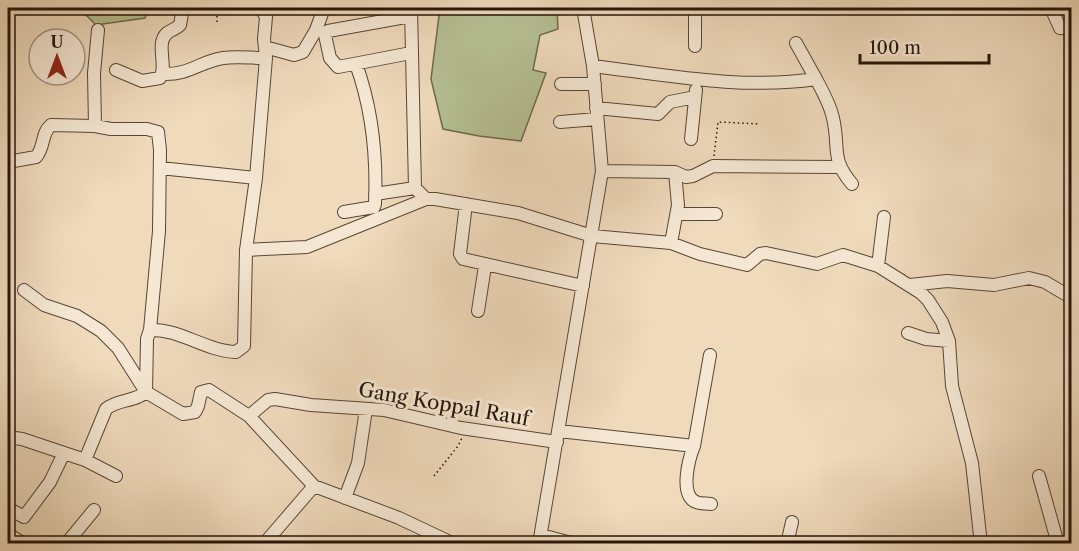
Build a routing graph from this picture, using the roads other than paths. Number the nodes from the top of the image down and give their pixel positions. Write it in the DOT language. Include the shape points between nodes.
graph roads {
  1 [pos="183,8"];
  2 [pos="261,8"];
  3 [pos="324,8"];
  4 [pos="583,8"];
  5 [pos="695,8"];
  6 [pos="1051,8"];
  7 [pos="411,12"];
  8 [pos="1071,29"];
  9 [pos="98,30"];
  10 [pos="796,43"];
  11 [pos="694,46"];
  12 [pos="265,53"];
  13 [pos="411,53"];
  14 [pos="356,64"];
  15 [pos="593,66"];
  16 [pos="116,70"];
  17 [pos="163,74"];
  18 [pos="697,78"];
  19 [pos="816,79"];
  20 [pos="561,84"];
  21 [pos="594,84"];
  22 [pos="695,97"];
  23 [pos="597,114"];
  24 [pos="560,122"];
  25 [pos="95,126"];
  26 [pos="690,139"];
  27 [pos="8,162"];
  28 [pos="839,167"];
  29 [pos="160,168"];
  30 [pos="602,171"];
  31 [pos="675,172"];
  32 [pos="256,178"];
  33 [pos="852,184"];
  34 [pos="415,188"];
  35 [pos="375,194"];
  36 [pos="426,199"];
  37 [pos="466,204"];
  38 [pos="344,212"];
  39 [pos="678,214"];
  40 [pos="716,214"];
  41 [pos="884,217"];
  42 [pos="592,236"];
  43 [pos="671,243"];
  44 [pos="246,250"];
  45 [pos="485,266"];
  46 [pos="878,266"];
  47 [pos="910,285"];
  48 [pos="582,286"];
  49 [pos="24,290"];
  50 [pos="1071,298"];
  51 [pos="478,311"];
  52 [pos="150,330"];
  53 [pos="908,333"];
  54 [pos="950,341"];
  55 [pos="711,356"];
  56 [pos="146,392"];
  57 [pos="366,409"];
  58 [pos="249,416"];
  59 [pos="558,436"];
  60 [pos="8,437"];
  61 [pos="694,446"];
  62 [pos="64,453"];
  63 [pos="85,460"];
  64 [pos="116,476"];
  65 [pos="1039,476"];
  66 [pos="314,486"];
  67 [pos="345,498"];
  68 [pos="711,504"];
  69 [pos="94,510"];
  70 [pos="8,511"];
  71 [pos="792,522"];
  72 [pos="8,534"];
  73 [pos="540,539"];
  74 [pos="24,543"];
  75 [pos="66,543"];
  76 [pos="264,543"];
  77 [pos="454,543"];
  78 [pos="575,543"];
  79 [pos="787,543"];
  80 [pos="981,543"];
  81 [pos="1058,543"];
  1 -- 17 [label="street" via="180,25 163,40"];
  2 -- 12 [label="street" via="266,17"];
  3 -- 12 [label="street" via="303,52"];
  4 -- 15 [label="street"];
  5 -- 11 [label="street"];
  6 -- 8 [label="street" via="1060,28"];
  7 -- 13 [label="street"];
  7 -- 14 [label="street" via="327,32 330,58 335,66"];
  9 -- 25 [label="street"];
  10 -- 19 [label="street"];
  12 -- 17 [label="street" via="224,58 190,71"];
  12 -- 32 [label="street"];
  13 -- 14 [label="street"];
  13 -- 34 [label="street"];
  14 -- 35 [label="street" via="372,130"];
  15 -- 18 [label="street"];
  15 -- 21 [label="street"];
  16 -- 17 [label="street" via="142,81"];
  18 -- 19 [label="street" via="753,84"];
  18 -- 22 [label="street"];
  19 -- 28 [label="street" via="833,118"];
  20 -- 21 [label="street"];
  21 -- 23 [label="street"];
  22 -- 23 [label="street" via="670,102 657,114"];
  22 -- 26 [label="street"];
  23 -- 24 [label="street"];
  23 -- 30 [label="street"];
  25 -- 27 [label="street" via="51,125 36,157"];
  25 -- 29 [label="street" via="158,132"];
  28 -- 31 [label="street" via="713,166 686,177"];
  28 -- 33 [label="street"];
  29 -- 32 [label="street"];
  29 -- 52 [label="street"];
  30 -- 31 [label="street"];
  30 -- 42 [label="street"];
  31 -- 39 [label="street"];
  32 -- 44 [label="street"];
  34 -- 35 [label="street"];
  34 -- 36 [label="street"];
  35 -- 38 [label="street" via="374,207"];
  36 -- 37 [label="street"];
  36 -- 44 [label="street" via="307,247"];
  37 -- 42 [label="street" via="518,213"];
  37 -- 45 [label="street" via="461,257"];
  39 -- 40 [label="street"];
  39 -- 43 [label="street"];
  41 -- 46 [label="street"];
  42 -- 43 [label="street"];
  42 -- 48 [label="street"];
  43 -- 46 [label="street" via="744,265 766,253 817,264 843,255"];
  44 -- 52 [label="street" via="245,340 241,350 218,351 166,331"];
  45 -- 48 [label="street"];
  45 -- 51 [label="street"];
  46 -- 47 [label="street"];
  47 -- 50 [label="street" via="947,281 994,285 1029,278 1045,282"];
  47 -- 54 [label="street" via="928,300"];
  48 -- 59 [label="street"];
  49 -- 56 [label="street" via="44,305 77,316 101,331 118,348"];
  52 -- 56 [label="street"];
  53 -- 54 [label="street"];
  54 -- 80 [label="street" via="952,386 972,463"];
  55 -- 61 [label="street"];
  56 -- 58 [label="street" via="185,414 195,412 201,392 209,390"];
  56 -- 63 [label="street" via="106,409"];
  57 -- 58 [label="street, Gang Koppal Rauf" via="275,399"];
  57 -- 59 [label="street, Gang Koppal Rauf" via="461,428"];
  57 -- 67 [label="street" via="358,463"];
  58 -- 66 [label="street"];
  59 -- 61 [label="street, Gang Koppal Rauf"];
  59 -- 73 [label="street"];
  60 -- 62 [label="street"];
  61 -- 68 [label="street" via="689,460 689,495 696,502"];
  62 -- 63 [label="street"];
  62 -- 70 [label="street" via="50,482 24,517"];
  63 -- 64 [label="street"];
  65 -- 81 [label="street"];
  66 -- 67 [label="street"];
  66 -- 76 [label="street"];
  67 -- 77 [label="street"];
  69 -- 75 [label="street"];
  71 -- 79 [label="street"];
  72 -- 74 [label="street"];
  73 -- 78 [label="street"];
}
